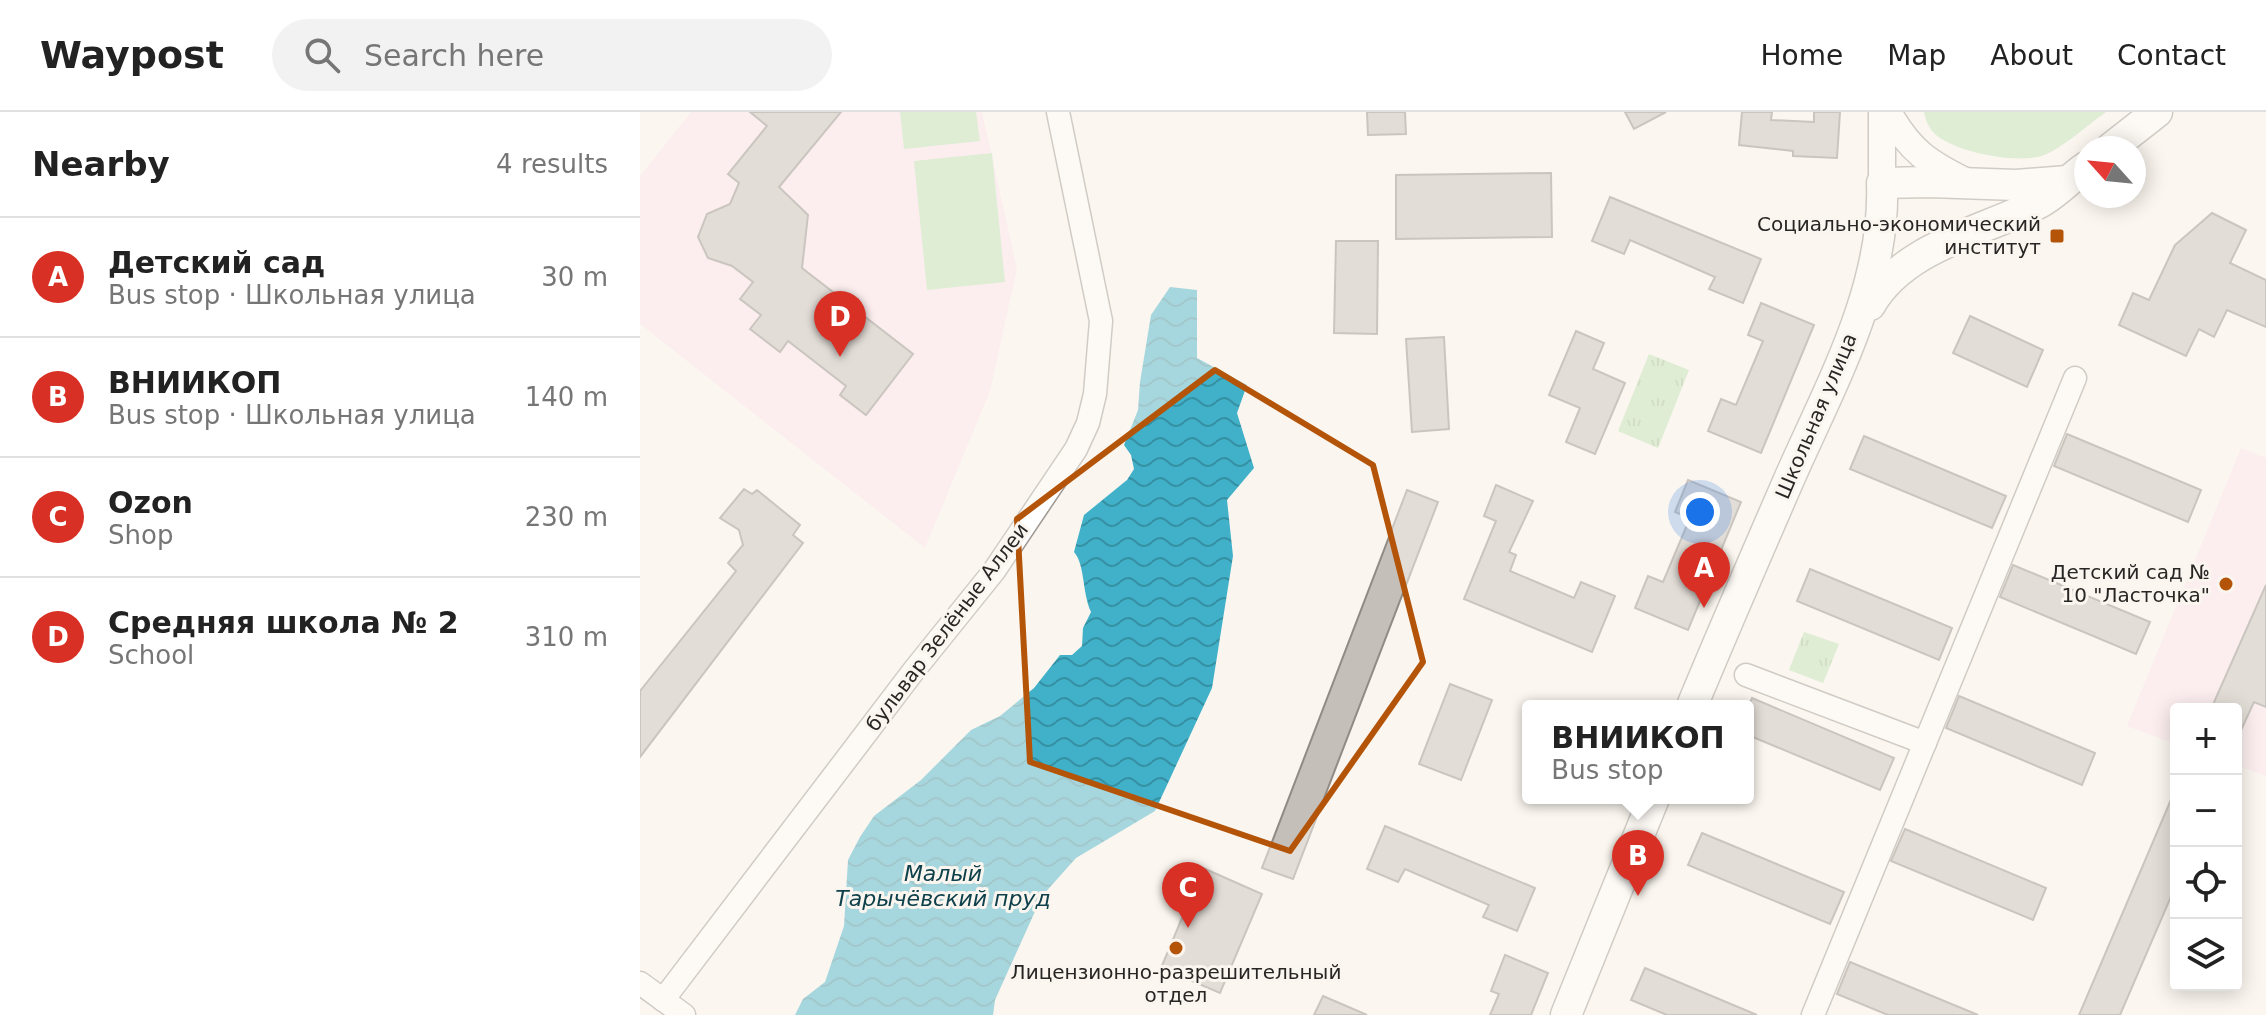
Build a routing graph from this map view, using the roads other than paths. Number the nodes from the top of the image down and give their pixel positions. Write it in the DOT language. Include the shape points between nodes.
graph roads {
  1 [pos="1058,112"];
  2 [pos="1885,112"];
  3 [pos="2157,112"];
  4 [pos="2126,136"];
  5 [pos="2074,174"];
  6 [pos="2074,176"];
  7 [pos="1963,184"];
  8 [pos="1882,196"];
  9 [pos="1943,245"];
  10 [pos="1848,345"];
  11 [pos="2075,378"];
  12 [pos="1746,675"];
  13 [pos="1695,700"];
  14 [pos="1925,743"];
  15 [pos="1652,804"];
  16 [pos="640,983"];
  17 [pos="663,1000"];
  18 [pos="684,1015"];
  19 [pos="1566,1015"];
  20 [pos="1813,1015"];
  1 -- 17 [label="street, бульвар Зелёные Аллеи" via="1101,321 1088,423 994,571"];
  2 -- 7 [label="street" via="1914,151"];
  2 -- 8 [label="street, Школьная улица"];
  3 -- 4 [label="main road"];
  5 -- 7 [label="main road" via="2016,185"];
  6 -- 9 [label="main road" via="2041,203"];
  7 -- 8 [label="main road"];
  7 -- 9 [label="main road" via="1967,225"];
  8 -- 9 [label="main road" via="1904,237"];
  8 -- 10 [label="main road, Школьная улица" via="1873,271"];
  9 -- 10 [label="main road" via="1881,287"];
  10 -- 13 [label="main road, Школьная улица"];
  11 -- 14 [label="street"];
  12 -- 14 [label="street"];
  14 -- 20 [label="street"];
  15 -- 19 [label="main road"];
  16 -- 17 [label="street"];
  17 -- 18 [label="street"];
}
